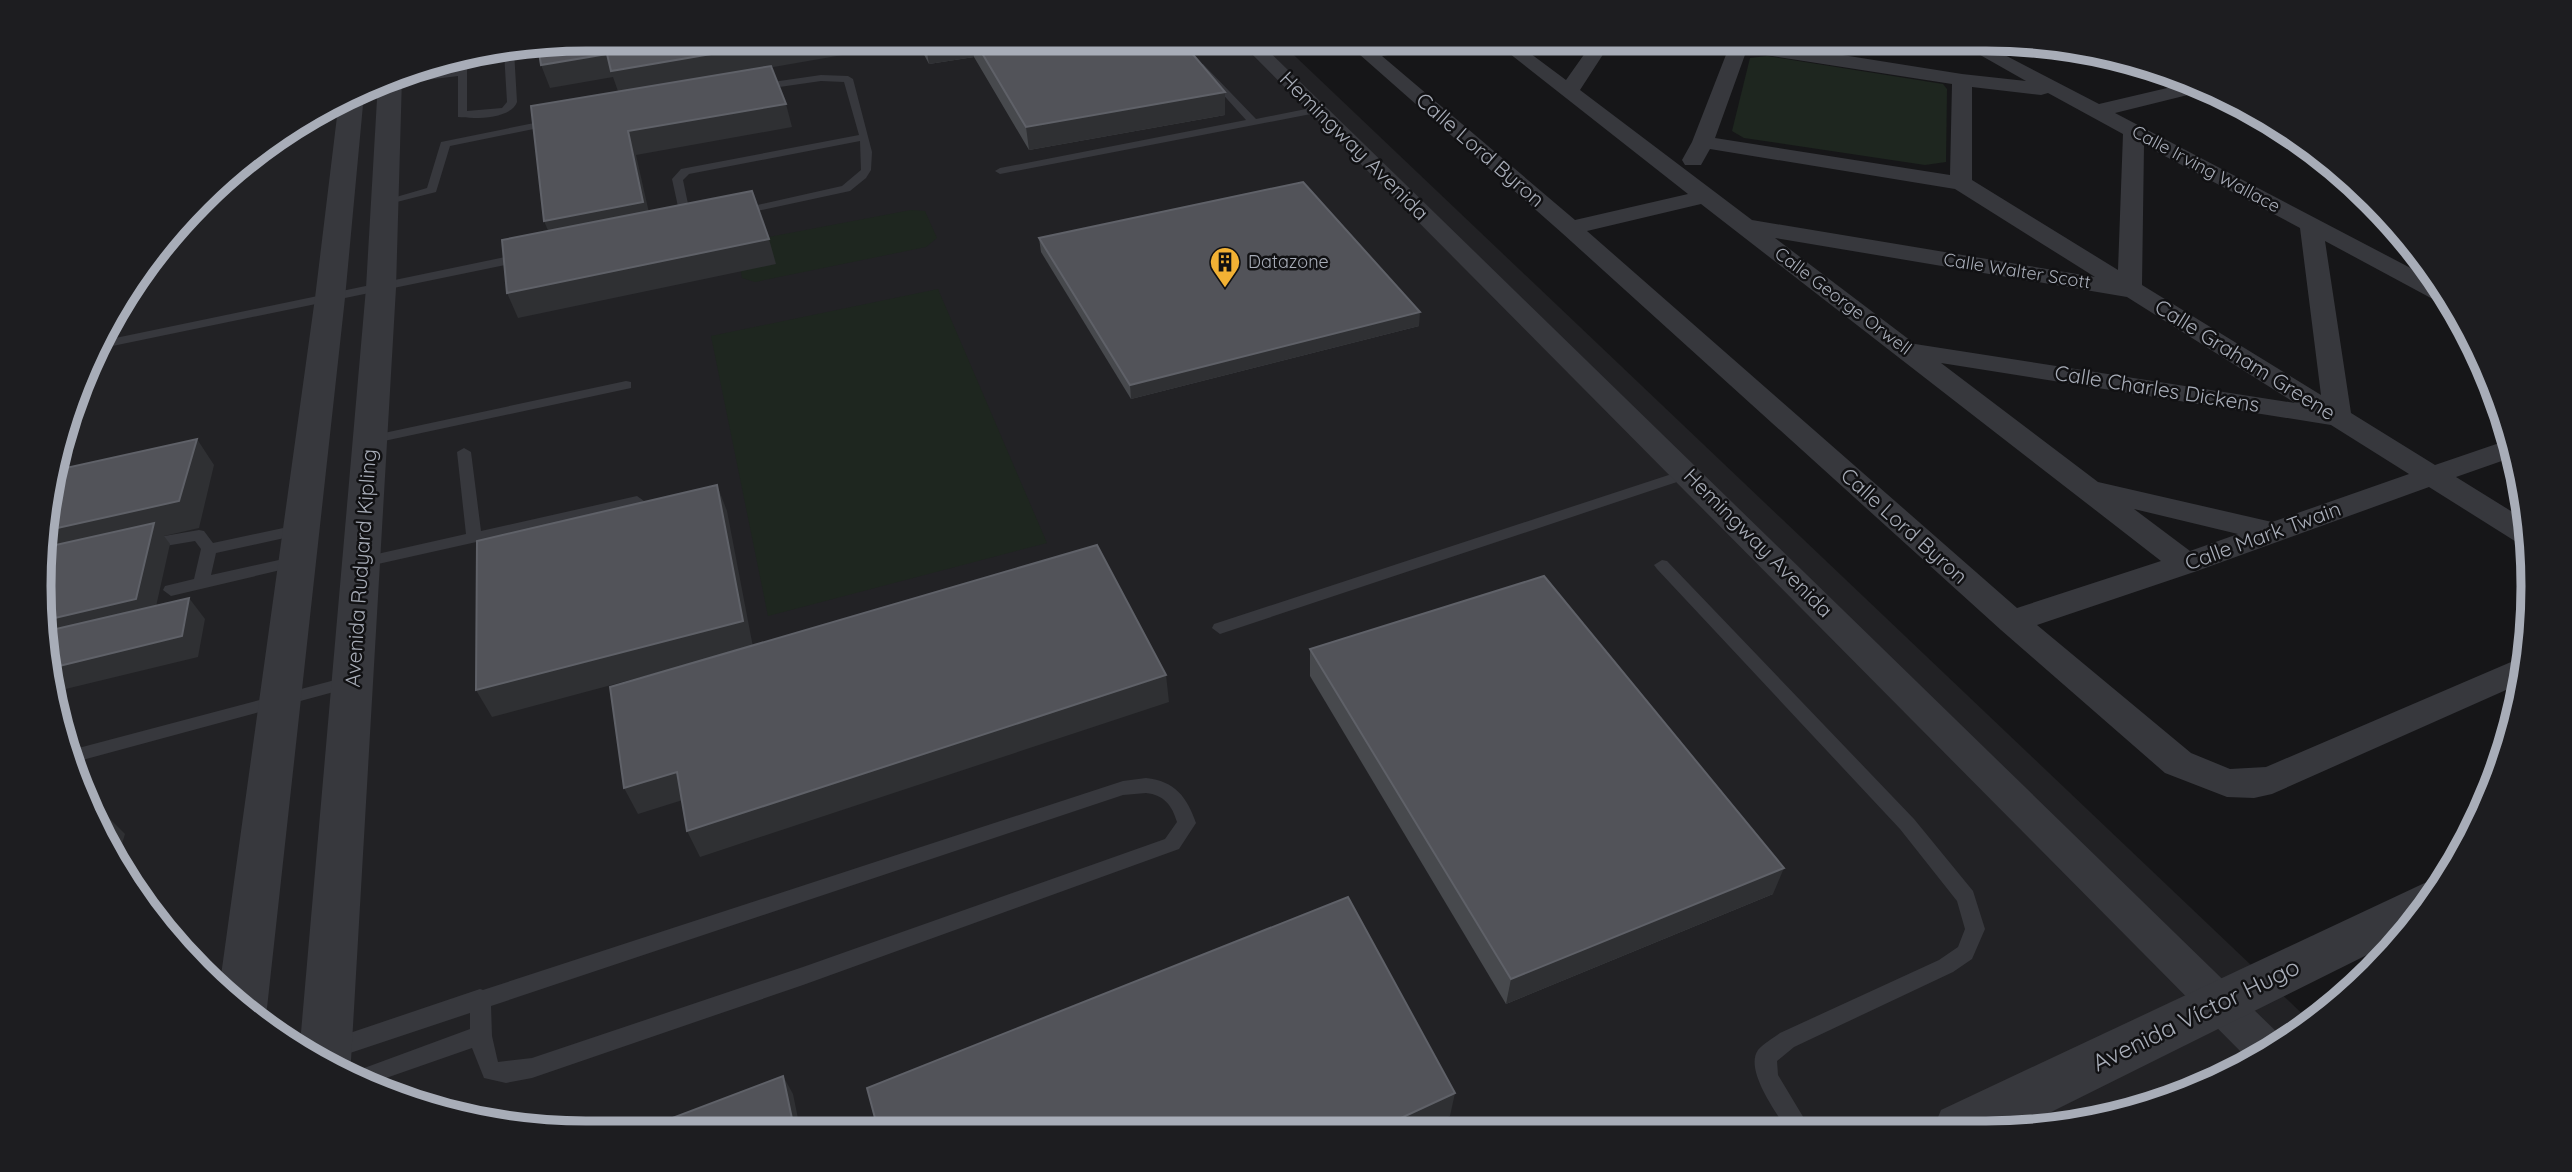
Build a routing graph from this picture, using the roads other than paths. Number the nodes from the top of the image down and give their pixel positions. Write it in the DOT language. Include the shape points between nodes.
graph roads {
  1 [pos="1259,51"];
  2 [pos="1365,51"];
  3 [pos="1517,51"];
  4 [pos="1595,51"];
  5 [pos="1731,51"];
  6 [pos="1789,51"];
  7 [pos="1985,51"];
  8 [pos="509,56"];
  9 [pos="1193,57"];
  10 [pos="463,65"];
  11 [pos="463,72"];
  12 [pos="424,76"];
  13 [pos="1962,79"];
  14 [pos="2187,89"];
  15 [pos="385,90"];
  16 [pos="743,90"];
  17 [pos="1569,91"];
  18 [pos="2060,91"];
  19 [pos="351,105"];
  20 [pos="1316,110"];
  21 [pos="2097,111"];
  22 [pos="569,120"];
  23 [pos="1253,122"];
  24 [pos="2134,130"];
  25 [pos="863,137"];
  26 [pos="1703,142"];
  27 [pos="1000,171"];
  28 [pos="1683,179"];
  29 [pos="1961,183"];
  30 [pos="1706,196"];
  31 [pos="385,202"];
  32 [pos="726,215"];
  33 [pos="699,220"];
  34 [pos="686,223"];
  35 [pos="2311,225"];
  36 [pos="673,226"];
  37 [pos="1746,227"];
  38 [pos="1570,228"];
  39 [pos="540,254"];
  40 [pos="381,288"];
  41 [pos="2430,288"];
  42 [pos="2130,290"];
  43 [pos="330,299"];
  44 [pos="109,343"];
  45 [pos="1908,350"];
  46 [pos="626,385"];
  47 [pos="2338,418"];
  48 [pos="370,440"];
  49 [pos="2504,450"];
  50 [pos="464,452"];
  51 [pos="1688,474"];
  52 [pos="2433,475"];
  53 [pos="2088,489"];
  54 [pos="637,501"];
  55 [pos="2518,529"];
  56 [pos="2270,533"];
  57 [pos="474,537"];
  58 [pos="300,545"];
  59 [pos="131,548"];
  60 [pos="209,549"];
  61 [pos="360,563"];
  62 [pos="2186,564"];
  63 [pos="1662,565"];
  64 [pos="201,583"];
  65 [pos="170,590"];
  66 [pos="2012,622"];
  67 [pos="1220,628"];
  68 [pos="2514,673"];
  69 [pos="352,682"];
  70 [pos="280,701"];
  71 [pos="78,755"];
  72 [pos="2413,909"];
  73 [pos="243,997"];
  74 [pos="481,998"];
  75 [pos="2221,1002"];
  76 [pos="481,1035"];
  77 [pos="2263,1044"];
  78 [pos="325,1054"];
  79 [pos="327,1054"];
  80 [pos="368,1075"];
  81 [pos="1794,1121"];
  82 [pos="1976,1121"];
  1 -- 20 [label="street, Hemingway Avenida"];
  2 -- 38 [label="street, Calle Lord Byron"];
  3 -- 17 [label="street, Calle George Orwell"];
  4 -- 17 [label="street"];
  5 -- 26 [label="street"];
  6 -- 13 [label="street"];
  7 -- 18 [label="street, Calle Irving Wallace"];
  8 -- 11 [label="lane" via="512,102 505,111 462,115"];
  9 -- 23 [label="lane"];
  10 -- 11 [label="lane"];
  11 -- 12 [label="lane"];
  13 -- 18 [label="street"];
  13 -- 29 [label="street"];
  14 -- 21 [label="street"];
  15 -- 31 [label="street, Avenida Rudyard Kipling"];
  16 -- 25 [label="lane" via="821,78 848,79"];
  17 -- 28 [label="street, Calle George Orwell"];
  18 -- 21 [label="street, Calle Irving Wallace"];
  19 -- 43 [label="street"];
  20 -- 23 [label="lane"];
  20 -- 51 [label="street, Hemingway Avenida"];
  21 -- 24 [label="street, Calle Irving Wallace"];
  22 -- 31 [label="lane" via="445,144 432,190"];
  23 -- 27 [label="lane"];
  24 -- 35 [label="street, Calle Irving Wallace"];
  24 -- 42 [label="street"];
  25 -- 32 [label="lane" via="866,170 846,189"];
  25 -- 34 [label="lane" via="685,171 677,179"];
  26 -- 28 [label="street"];
  26 -- 29 [label="street, Calle Graham Greene"];
  28 -- 30 [label="street, Calle George Orwell"];
  29 -- 42 [label="street, Calle Graham Greene"];
  30 -- 37 [label="street, Calle George Orwell"];
  30 -- 38 [label="street"];
  31 -- 40 [label="street, Avenida Rudyard Kipling"];
  33 -- 34 [label="lane"];
  34 -- 36 [label="lane"];
  35 -- 41 [label="street, Calle Irving Wallace"];
  35 -- 47 [label="street"];
  37 -- 42 [label="street, Calle Walter Scott"];
  37 -- 45 [label="street, Calle George Orwell"];
  38 -- 66 [label="street, Calle Lord Byron"];
  39 -- 40 [label="lane"];
  40 -- 43 [label="lane"];
  40 -- 48 [label="street, Avenida Rudyard Kipling"];
  42 -- 47 [label="street, Calle Graham Greene"];
  43 -- 44 [label="lane"];
  43 -- 58 [label="street"];
  45 -- 47 [label="street, Calle Charles Dickens"];
  45 -- 53 [label="street, Calle George Orwell"];
  46 -- 48 [label="lane"];
  47 -- 52 [label="street, Calle Graham Greene"];
  48 -- 61 [label="street, Avenida Rudyard Kipling"];
  49 -- 52 [label="street, Calle Mark Twain"];
  50 -- 57 [label="lane"];
  51 -- 67 [label="lane"];
  51 -- 75 [label="street, Hemingway Avenida"];
  52 -- 55 [label="street, Calle Graham Greene"];
  52 -- 56 [label="street, Calle Mark Twain"];
  53 -- 56 [label="street"];
  53 -- 62 [label="street, Calle George Orwell"];
  54 -- 57 [label="lane"];
  56 -- 62 [label="street, Calle Mark Twain"];
  57 -- 61 [label="lane"];
  58 -- 60 [label="lane"];
  58 -- 64 [label="lane"];
  58 -- 70 [label="street"];
  59 -- 60 [label="lane" via="199,535"];
  60 -- 64 [label="lane"];
  61 -- 69 [label="street, Avenida Rudyard Kipling"];
  62 -- 66 [label="street, Calle Mark Twain"];
  63 -- 81 [label="lane" via="1907,824 1966,897 1975,929 1965,953 1946,966 1800,1034 1766,1057 1768,1078"];
  64 -- 65 [label="lane"];
  66 -- 68 [label="street, Calle Lord Byron" via="2178,762 2227,783 2272,780"];
  69 -- 70 [label="lane"];
  69 -- 78 [label="street, Avenida Rudyard Kipling"];
  70 -- 71 [label="lane"];
  70 -- 73 [label="street"];
  72 -- 75 [label="street, Avenida Víctor Hugo"];
  74 -- 76 [label="lane"];
  74 -- 76 [label="lane" via="1145,783 1161,788 1182,807 1186,823 1172,844 590,1050 506,1073 492,1071 485,1061"];
  74 -- 79 [label="lane"];
  75 -- 77 [label="street, Hemingway Avenida"];
  75 -- 82 [label="street, Avenida Víctor Hugo"];
  76 -- 80 [label="lane"];
}
